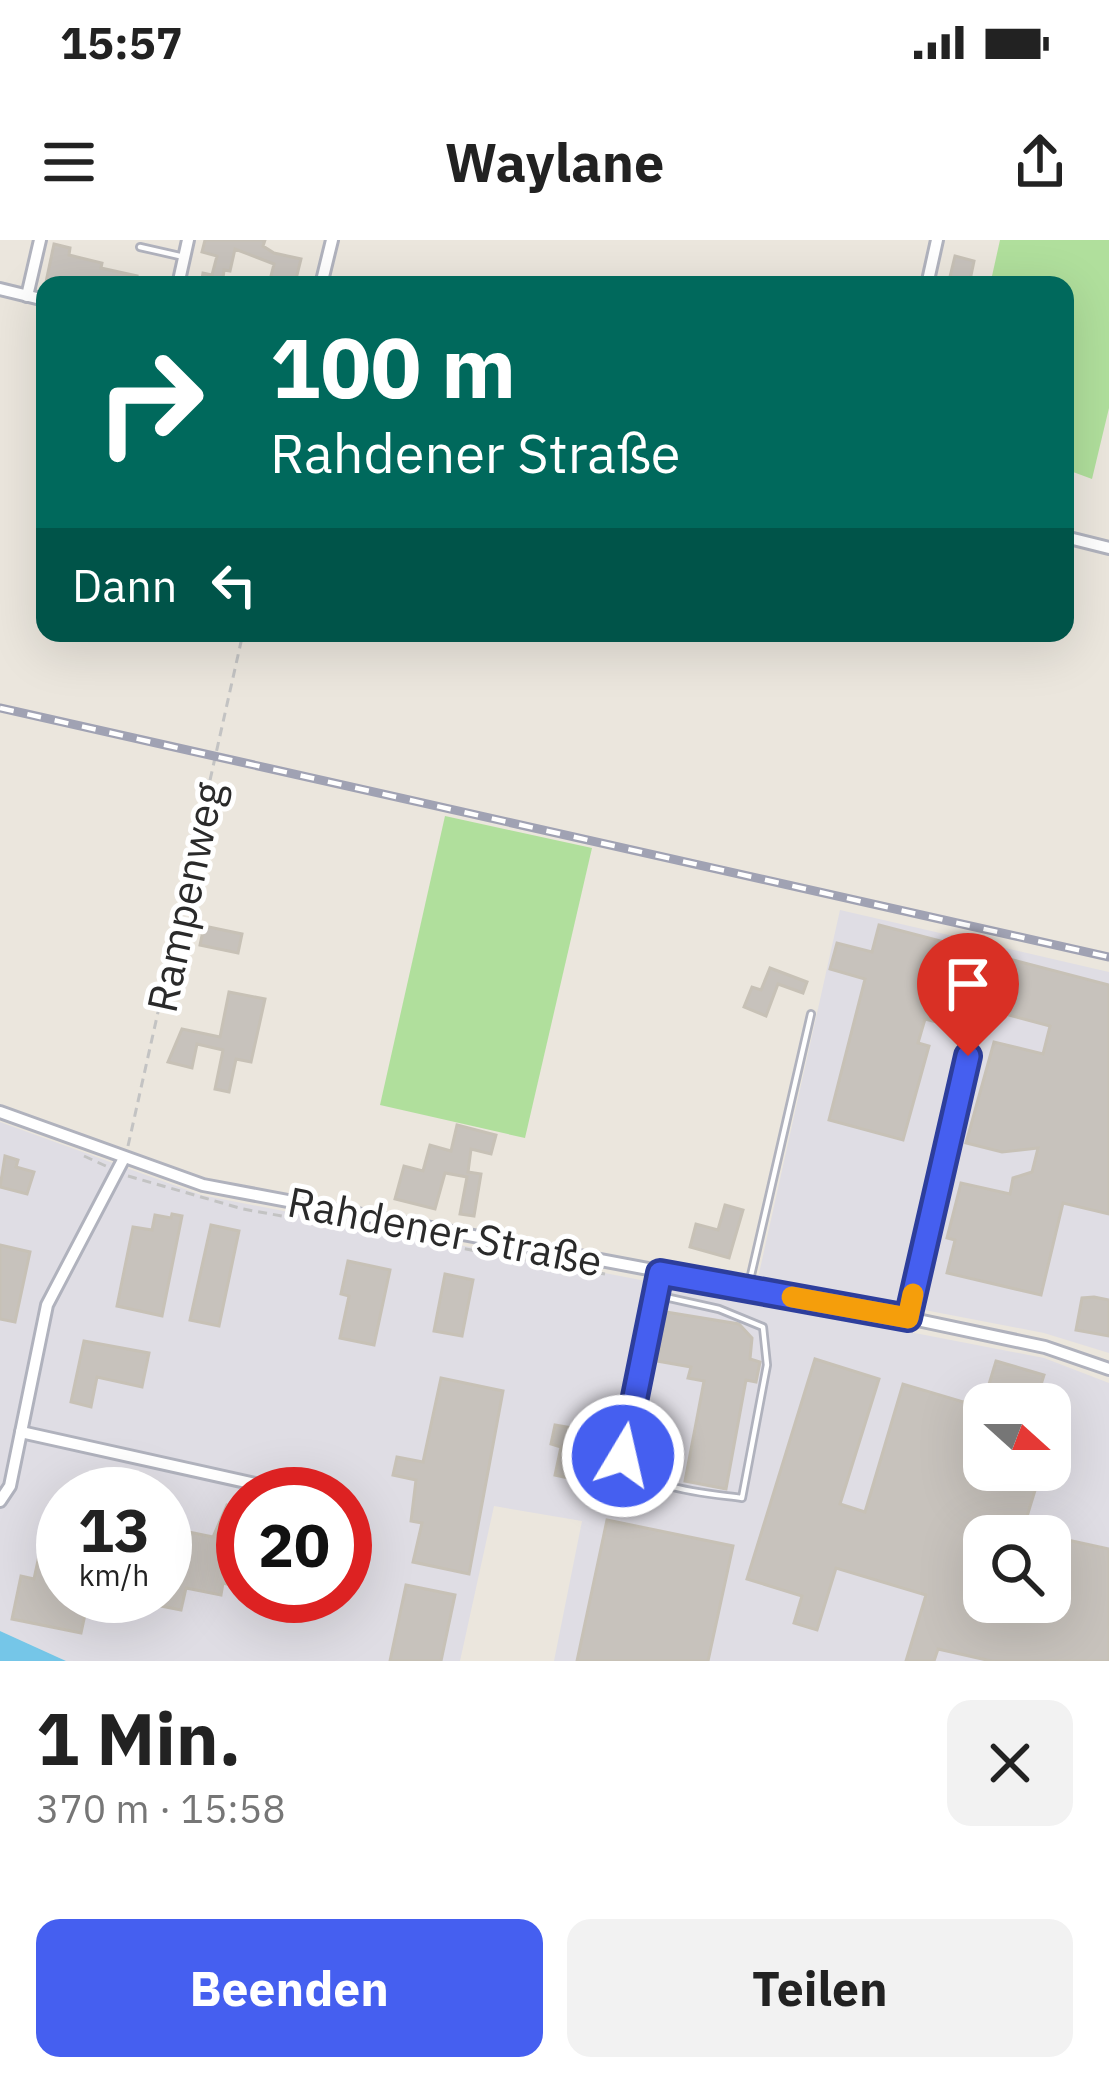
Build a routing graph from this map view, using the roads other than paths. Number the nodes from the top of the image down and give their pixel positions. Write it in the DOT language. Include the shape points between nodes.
graph roads {
  1 [pos="40,240"];
  2 [pos="188,240"];
  3 [pos="332,240"];
  4 [pos="937,240"];
  5 [pos="140,247"];
  6 [pos="184,257"];
  7 [pos="180,276"];
  8 [pos="323,276"];
  9 [pos="928,276"];
  10 [pos="0,290"];
  11 [pos="27,296"];
  12 [pos="36,298"];
  13 [pos="1074,540"];
  14 [pos="1109,548"];
  15 [pos="811,1014"];
  16 [pos="968,1056"];
  17 [pos="0,1112"];
  18 [pos="120,1166"];
  19 [pos="660,1273"];
  20 [pos="748,1289"];
  21 [pos="656,1295"];
  22 [pos="908,1318"];
  23 [pos="1109,1369"];
  24 [pos="21,1432"];
  25 [pos="216,1475"];
  26 [pos="0,1501"];
  1 -- 11 [label="street"];
  2 -- 6 [label="street"];
  3 -- 8 [label="street"];
  4 -- 9 [label="street"];
  5 -- 6 [label="lane"];
  6 -- 7 [label="street"];
  10 -- 11 [label="street"];
  11 -- 12 [label="street"];
  13 -- 14 [label="street"];
  15 -- 20 [label="lane"];
  16 -- 22 [label="lane"];
  17 -- 18 [label="street, Rahdener Straße"];
  18 -- 19 [label="street, Rahdener Straße"];
  18 -- 24 [label="street" via="47,1305"];
  19 -- 20 [label="street, Rahdener Straße"];
  19 -- 21 [label="lane"];
  20 -- 22 [label="street, Rahdener Straße"];
  21 -- 21 [label="lane" via="623,1456 662,1482 742,1498 767,1365 763,1328"];
  22 -- 23 [label="street, Rahdener Straße"];
  24 -- 25 [label="street"];
  24 -- 26 [label="street"];
}
